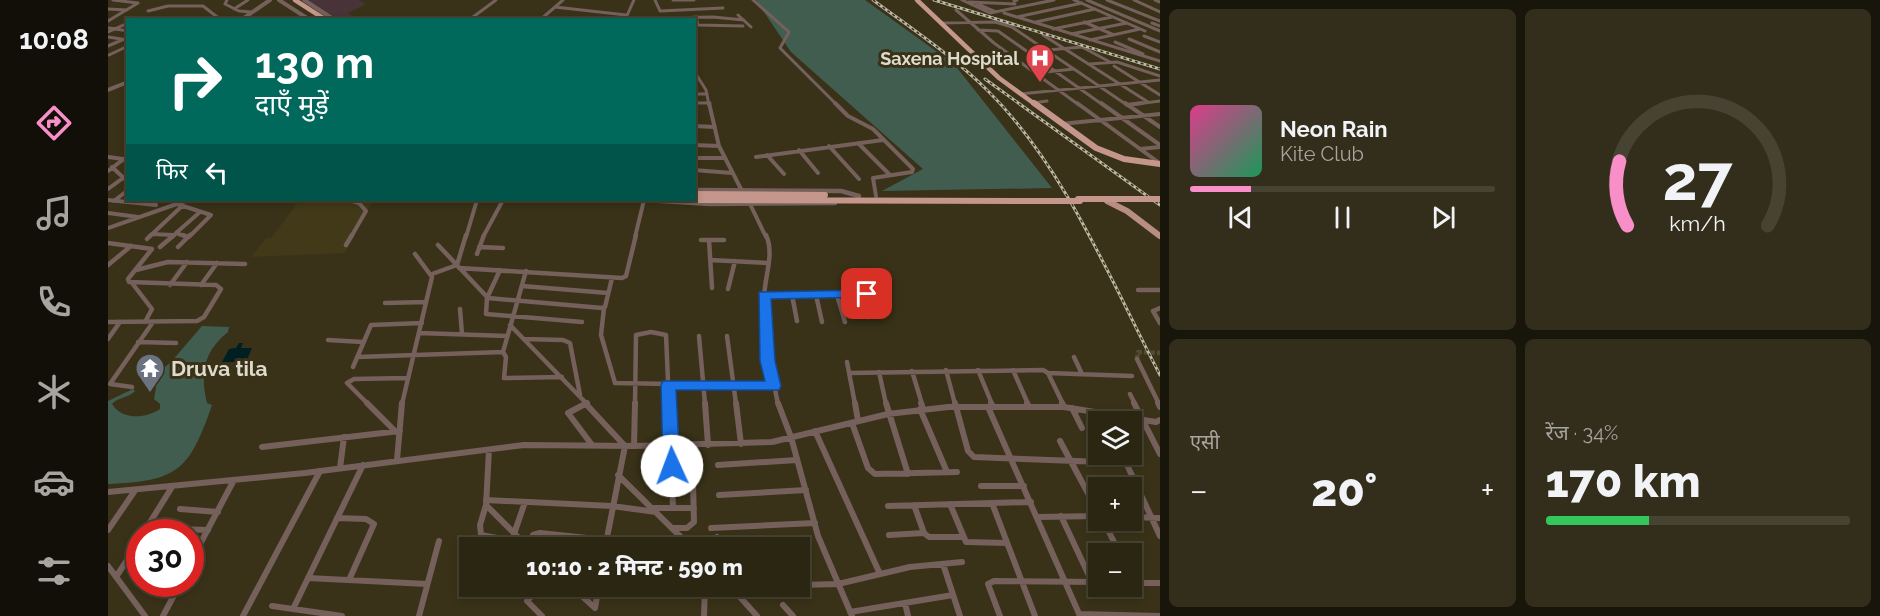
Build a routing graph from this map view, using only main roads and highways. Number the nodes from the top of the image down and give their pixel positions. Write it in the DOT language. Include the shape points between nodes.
graph roads {
  1 [pos="287,0"];
  2 [pos="295,0"];
  3 [pos="917,0"];
  4 [pos="315,18"];
  5 [pos="323,18"];
  6 [pos="1160,164"];
  7 [pos="696,192"];
  8 [pos="696,200"];
  9 [pos="1056,200"];
  10 [pos="1079,200"];
  11 [pos="1142,200"];
  12 [pos="1107,201"];
  13 [pos="1126,201"];
  14 [pos="1160,201"];
  15 [pos="1127,211"];
  16 [pos="1160,236"];
  1 -- 4 [label="highway"];
  2 -- 5 [label="highway"];
  3 -- 6 [label="highway" via="1020,94 1061,124 1109,154"];
  7 -- 9 [label="highway"];
  8 -- 9 [label="highway"];
  9 -- 10 [label="highway, bridge"];
  10 -- 11 [label="highway"];
  10 -- 12 [label="highway"];
  11 -- 13 [label="highway"];
  11 -- 14 [label="highway, bridge"];
  12 -- 13 [label="highway"];
  12 -- 15 [label="main road"];
  13 -- 15 [label="main road"];
  15 -- 16 [label="main road"];
}
